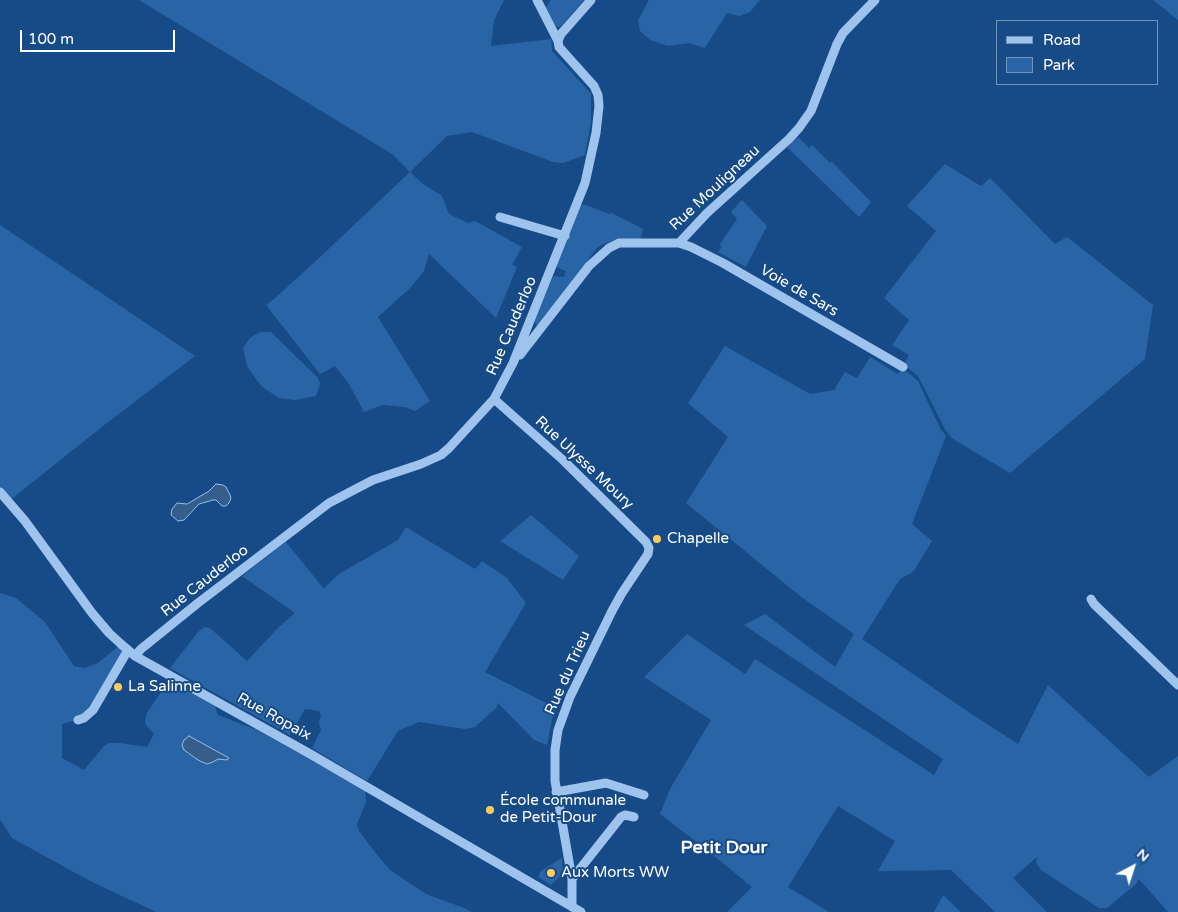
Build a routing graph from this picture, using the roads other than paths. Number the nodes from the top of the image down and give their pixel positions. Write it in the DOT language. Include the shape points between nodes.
graph roads {
  1 [pos="537,0"];
  2 [pos="591,0"];
  3 [pos="875,0"];
  4 [pos="558,41"];
  5 [pos="500,217"];
  6 [pos="565,236"];
  7 [pos="679,243"];
  8 [pos="513,363"];
  9 [pos="903,367"];
  10 [pos="494,399"];
  11 [pos="0,492"];
  12 [pos="649,551"];
  13 [pos="1091,599"];
  14 [pos="132,653"];
  15 [pos="1178,685"];
  16 [pos="78,720"];
  17 [pos="556,792"];
  18 [pos="644,795"];
  19 [pos="634,817"];
  20 [pos="572,879"];
  21 [pos="572,907"];
  22 [pos="581,912"];
  1 -- 4 [label="street, Rue Cauderloo"];
  2 -- 4 [label="street"];
  3 -- 7 [label="street, Rue Mouligneau" via="843,33 813,106 799,128"];
  4 -- 6 [label="street, Rue Cauderloo" via="559,47 594,86 599,106 585,183"];
  5 -- 6 [label="street"];
  6 -- 8 [label="street, Rue Cauderloo"];
  7 -- 8 [label="street, Rue Mouligneau" via="620,243 609,248 589,266"];
  7 -- 9 [label="street, Voie de Sars" via="724,263"];
  8 -- 10 [label="street, Rue Cauderloo"];
  10 -- 12 [label="street, Rue Ulysse Moury" via="577,474 649,545"];
  10 -- 14 [label="street, Rue Cauderloo" via="441,455 373,480 329,503"];
  11 -- 14 [label="street" via="92,613"];
  12 -- 17 [label="street, Rue du Trieu" via="617,601 566,704 555,750"];
  13 -- 15 [label="street"];
  14 -- 16 [label="street, Rue Cauderloo" via="93,710"];
  14 -- 21 [label="street, Rue Ropaix" via="212,698 220,708 257,730 299,753 312,755"];
  17 -- 18 [label="street" via="606,783"];
  17 -- 20 [label="street, Rue du Trieu"];
  19 -- 20 [label="street" via="621,817"];
  20 -- 21 [label="street, Rue du Trieu"];
  21 -- 22 [label="street, Rue Ropaix"];
}
